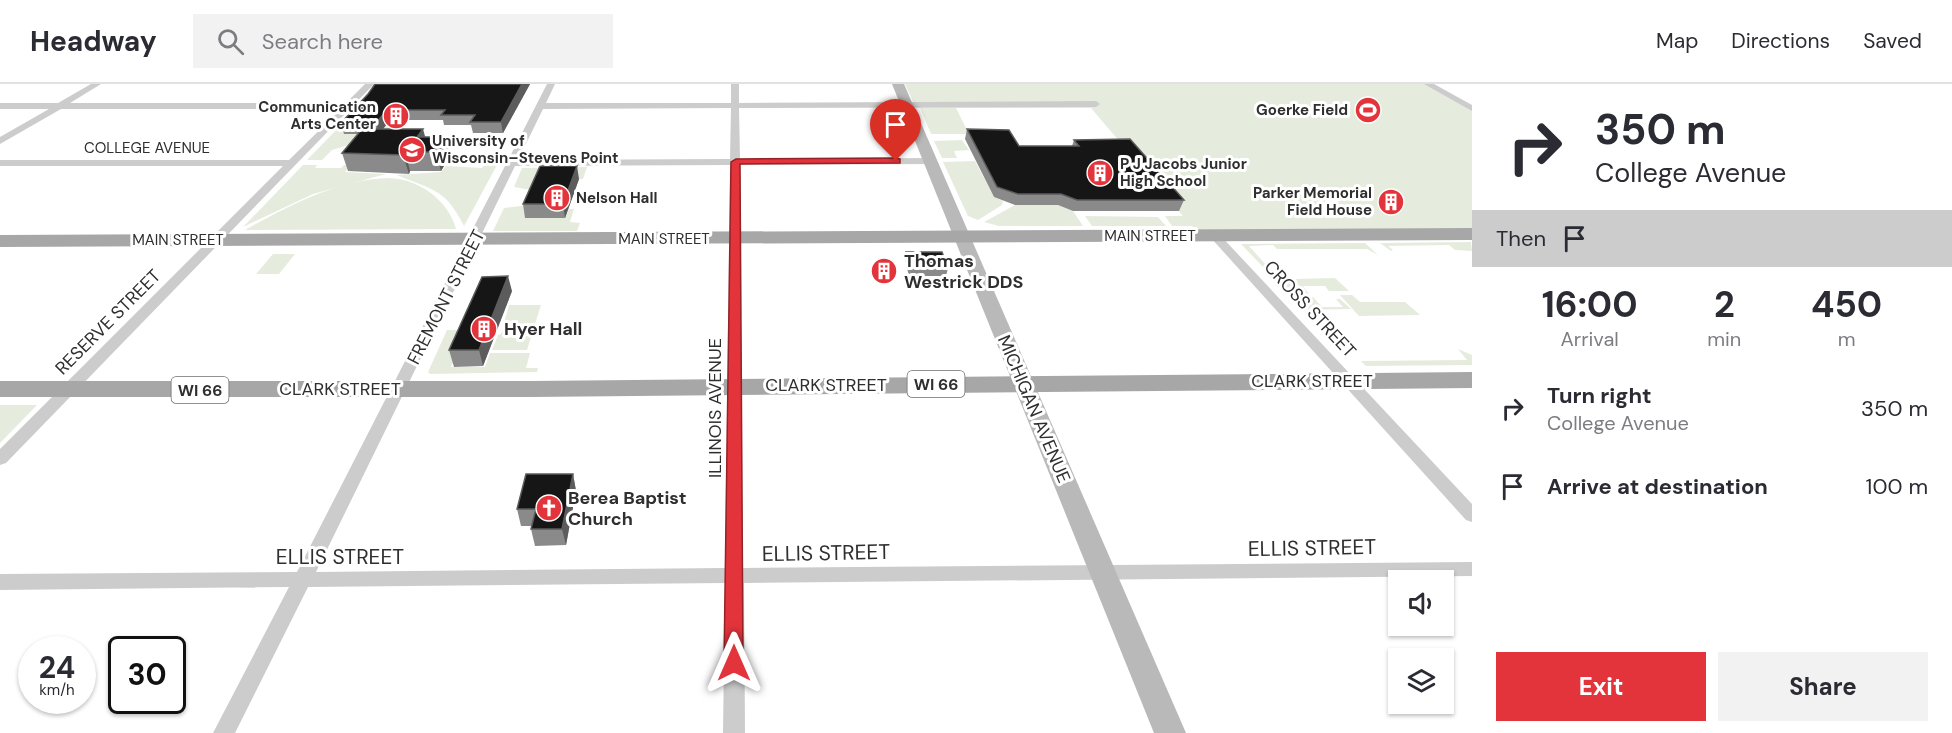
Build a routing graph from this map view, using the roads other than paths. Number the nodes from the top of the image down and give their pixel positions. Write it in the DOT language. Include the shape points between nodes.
graph roads {
  1 [pos="97,84"];
  2 [pos="370,84"];
  3 [pos="551,84"];
  4 [pos="735,84"];
  5 [pos="898,84"];
  6 [pos="1428,84"];
  7 [pos="1096,104"];
  8 [pos="736,105"];
  9 [pos="907,105"];
  10 [pos="0,106"];
  11 [pos="60,106"];
  12 [pos="349,106"];
  13 [pos="540,106"];
  14 [pos="1472,108"];
  15 [pos="0,141"];
  16 [pos="931,161"];
  17 [pos="294,162"];
  18 [pos="736,162"];
  19 [pos="0,163"];
  20 [pos="513,163"];
  21 [pos="1472,234"];
  22 [pos="1215,236"];
  23 [pos="960,237"];
  24 [pos="735,238"];
  25 [pos="219,240"];
  26 [pos="475,240"];
  27 [pos="0,241"];
  28 [pos="1472,380"];
  29 [pos="1350,381"];
  30 [pos="1024,384"];
  31 [pos="735,386"];
  32 [pos="0,389"];
  33 [pos="399,389"];
  34 [pos="68,390"];
  35 [pos="0,459"];
  36 [pos="1472,515"];
  37 [pos="1472,569"];
  38 [pos="1101,572"];
  39 [pos="733,576"];
  40 [pos="301,580"];
  41 [pos="0,582"];
  42 [pos="224,733"];
  43 [pos="734,733"];
  44 [pos="1170,733"];
  1 -- 11 [label="street"];
  2 -- 12 [label="street, RESERVE STREET"];
  3 -- 13 [label="street, FREMONT STREET"];
  4 -- 8 [label="street, ILLINOIS AVENUE"];
  5 -- 9 [label="street, MICHIGAN AVENUE"];
  6 -- 14 [label="street"];
  7 -- 9 [label="street"];
  8 -- 9 [label="street"];
  8 -- 13 [label="street"];
  8 -- 18 [label="street, ILLINOIS AVENUE"];
  9 -- 16 [label="street, MICHIGAN AVENUE"];
  10 -- 11 [label="street"];
  11 -- 12 [label="street"];
  11 -- 15 [label="street"];
  12 -- 17 [label="street, RESERVE STREET"];
  13 -- 20 [label="street, FREMONT STREET"];
  16 -- 18 [label="street"];
  16 -- 23 [label="street, MICHIGAN AVENUE"];
  17 -- 19 [label="street, COLLEGE AVENUE"];
  17 -- 25 [label="street, RESERVE STREET"];
  18 -- 20 [label="street"];
  18 -- 24 [label="street, ILLINOIS AVENUE"];
  20 -- 26 [label="street, FREMONT STREET"];
  21 -- 22 [label="main road, MAIN STREET"];
  22 -- 23 [label="main road, MAIN STREET"];
  22 -- 29 [label="street, CROSS STREET"];
  23 -- 24 [label="main road, MAIN STREET"];
  23 -- 30 [label="street, MICHIGAN AVENUE"];
  24 -- 26 [label="main road, MAIN STREET"];
  24 -- 31 [label="street, ILLINOIS AVENUE"];
  25 -- 26 [label="main road, MAIN STREET"];
  25 -- 27 [label="main road, MAIN STREET"];
  25 -- 34 [label="street, RESERVE STREET"];
  26 -- 33 [label="street, FREMONT STREET"];
  28 -- 29 [label="main road, CLARK STREET / WI 66"];
  29 -- 30 [label="main road, CLARK STREET / WI 66"];
  29 -- 36 [label="street, CROSS STREET"];
  30 -- 31 [label="main road, CLARK STREET / WI 66"];
  30 -- 38 [label="street, MICHIGAN AVENUE"];
  31 -- 33 [label="main road, CLARK STREET / WI 66"];
  31 -- 39 [label="street, ILLINOIS AVENUE"];
  32 -- 34 [label="main road, CLARK STREET / WI 66"];
  33 -- 34 [label="main road, CLARK STREET / WI 66"];
  33 -- 40 [label="street, FREMONT STREET"];
  34 -- 35 [label="street, RESERVE STREET"];
  37 -- 38 [label="street, ELLIS STREET"];
  38 -- 39 [label="street, ELLIS STREET"];
  38 -- 44 [label="street, MICHIGAN AVENUE"];
  39 -- 40 [label="street, ELLIS STREET"];
  39 -- 43 [label="street, ILLINOIS AVENUE"];
  40 -- 41 [label="street, ELLIS STREET"];
  40 -- 42 [label="street, FREMONT STREET"];
}
